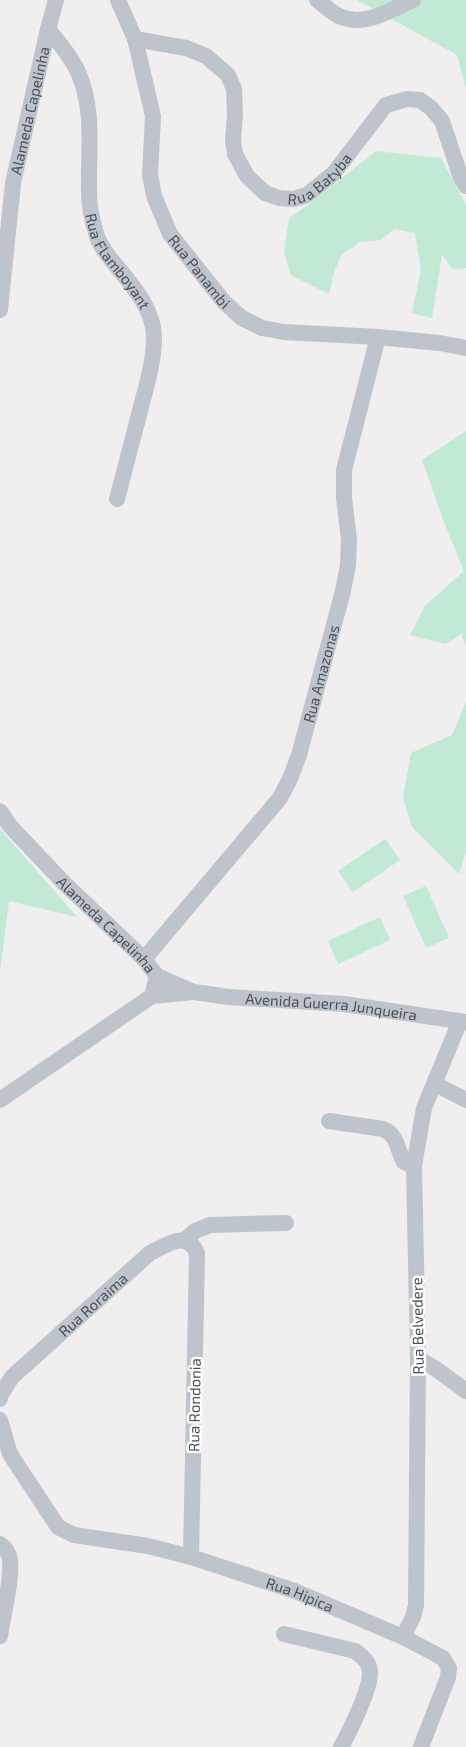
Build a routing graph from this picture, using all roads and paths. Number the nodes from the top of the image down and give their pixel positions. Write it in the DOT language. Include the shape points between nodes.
graph roads {
  1 [pos="56,0"];
  2 [pos="118,0"];
  3 [pos="317,0"];
  4 [pos="413,0"];
  5 [pos="48,29"];
  6 [pos="135,39"];
  7 [pos="466,186"];
  8 [pos="0,310"];
  9 [pos="378,337"];
  10 [pos="466,348"];
  11 [pos="117,499"];
  12 [pos="0,811"];
  13 [pos="144,959"];
  14 [pos="157,976"];
  15 [pos="194,992"];
  16 [pos="152,996"];
  17 [pos="463,1021"];
  18 [pos="435,1084"];
  19 [pos="0,1100"];
  20 [pos="466,1100"];
  21 [pos="330,1121"];
  22 [pos="414,1166"];
  23 [pos="286,1224"];
  24 [pos="185,1240"];
  25 [pos="418,1358"];
  26 [pos="466,1390"];
  27 [pos="0,1399"];
  28 [pos="0,1420"];
  29 [pos="0,1544"];
  30 [pos="191,1557"];
  31 [pos="284,1634"];
  32 [pos="0,1636"];
  33 [pos="403,1637"];
  34 [pos="342,1747"];
  35 [pos="421,1747"];
  1 -- 5 [label="street, Alameda Capelinha"];
  2 -- 6 [label="street, Rua Panambi"];
  3 -- 4 [label="street" via="339,16 357,20 367,20"];
  5 -- 8 [label="street, Alameda Capelinha" via="13,183"];
  5 -- 11 [label="street, Rua Flamboyant" via="68,54 85,90 89,193 97,236 108,256 132,284 153,325 152,364"];
  6 -- 7 [label="street, Rua Batyba" via="206,56 228,75 234,88 235,154 247,176 264,192 279,198 294,199 307,195 333,174 386,105 407,99 420,100 442,121"];
  6 -- 9 [label="street, Rua Panambi" via="152,116 150,175 154,196 170,234 224,302 242,318 262,328"];
  9 -- 10 [label="street, Rua Panambi"];
  9 -- 13 [label="street, Rua Amazonas" via="344,470 349,539 343,592 293,771 280,798"];
  12 -- 13 [label="street, Alameda Capelinha" via="10,826 65,884"];
  13 -- 14 [label="street, Alameda Capelinha"];
  14 -- 15 [label="street, Avenida Guerra Junqueira"];
  14 -- 16 [label="street, Alameda Capelinha"];
  15 -- 16 [label="street, Avenida Guerra Junqueira"];
  15 -- 17 [label="street, Avenida Guerra Junqueira" via="344,1004"];
  16 -- 19 [label="street, Alameda Capelinha"];
  17 -- 18 [label="street, Rua Belvedere"];
  18 -- 20 [label="street"];
  18 -- 22 [label="street, Rua Belvedere" via="424,1108"];
  21 -- 22 [label="street" via="390,1132 404,1162"];
  22 -- 25 [label="street, Rua Belvedere"];
  23 -- 24 [label="street, Rua Roraima" via="210,1225 195,1231"];
  24 -- 27 [label="street, Rua Roraima" via="150,1253 12,1377"];
  24 -- 30 [label="street, Rua Rondonia" via="194,1246 197,1254"];
  25 -- 26 [label="street"];
  25 -- 33 [label="street, Rua Belvedere" via="416,1605"];
  28 -- 30 [label="street, Rua Hipica" via="10,1454 58,1527 74,1535 148,1546"];
  29 -- 32 [label="street" via="6,1548 10,1560"];
  30 -- 33 [label="street, Rua Hipica" via="294,1591"];
  31 -- 34 [label="street" via="356,1652 365,1658 370,1673 368,1682 360,1709"];
  33 -- 35 [label="street, Rua Hipica" via="443,1658 449,1668"];
}
